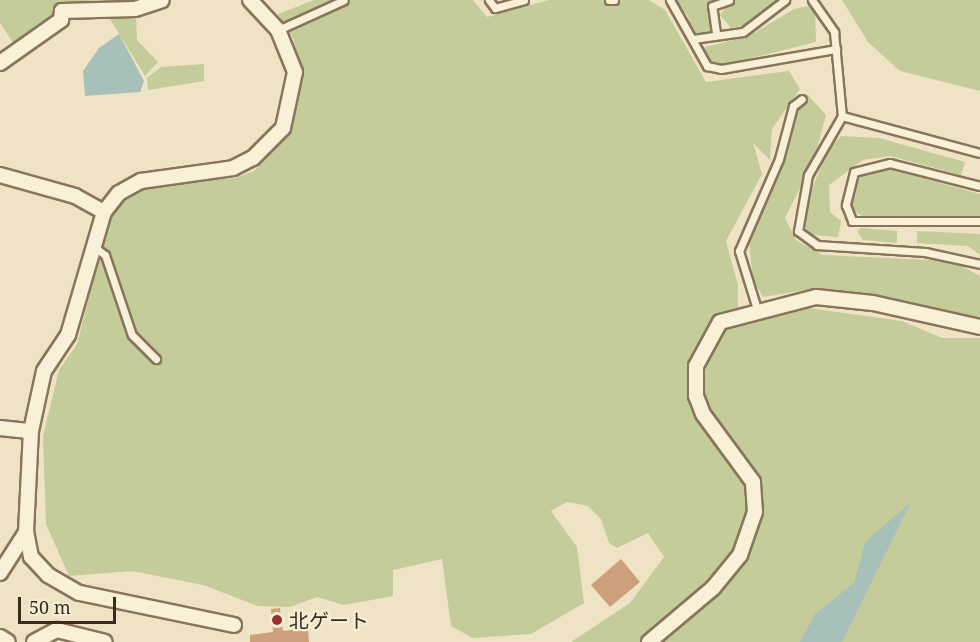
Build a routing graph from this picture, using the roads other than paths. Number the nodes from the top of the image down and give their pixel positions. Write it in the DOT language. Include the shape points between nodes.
graph roads {
  1 [pos="162,0"];
  2 [pos="250,0"];
  3 [pos="344,0"];
  4 [pos="489,0"];
  5 [pos="524,0"];
  6 [pos="609,0"];
  7 [pos="614,0"];
  8 [pos="670,0"];
  9 [pos="729,0"];
  10 [pos="785,0"];
  11 [pos="812,0"];
  12 [pos="279,30"];
  13 [pos="716,33"];
  14 [pos="693,39"];
  15 [pos="836,48"];
  16 [pos="0,63"];
  17 [pos="802,99"];
  18 [pos="842,116"];
  19 [pos="980,153"];
  20 [pos="0,175"];
  21 [pos="980,186"];
  22 [pos="104,212"];
  23 [pos="980,221"];
  24 [pos="91,244"];
  25 [pos="980,264"];
  26 [pos="757,309"];
  27 [pos="980,327"];
  28 [pos="156,359"];
  29 [pos="0,428"];
  30 [pos="31,431"];
  31 [pos="26,532"];
  32 [pos="0,573"];
  33 [pos="234,625"];
  34 [pos="0,637"];
  35 [pos="8,642"];
  36 [pos="34,642"];
  37 [pos="105,642"];
  38 [pos="649,642"];
  1 -- 16 [label="street" via="135,9 70,8"];
  2 -- 12 [label="street"];
  3 -- 12 [label="lane"];
  4 -- 5 [label="lane" via="495,8"];
  6 -- 7 [label="lane"];
  8 -- 14 [label="lane"];
  9 -- 13 [label="lane" via="712,6"];
  10 -- 13 [label="lane" via="743,32"];
  11 -- 15 [label="lane" via="834,32"];
  12 -- 22 [label="street" via="295,72 292,102 283,128 266,147 233,168 141,181 119,193"];
  13 -- 14 [label="lane"];
  14 -- 15 [label="lane" via="707,66 722,69"];
  15 -- 18 [label="lane"];
  17 -- 26 [label="lane" via="793,106 779,159 738,251"];
  18 -- 19 [label="lane"];
  18 -- 25 [label="lane" via="808,175 798,231 817,245 925,252"];
  20 -- 22 [label="street" via="75,196"];
  21 -- 23 [label="lane" via="890,162 854,172 846,205 852,221"];
  22 -- 24 [label="street"];
  24 -- 28 [label="lane" via="105,255 132,335"];
  24 -- 30 [label="street" via="68,335 44,371"];
  26 -- 27 [label="street" via="837,298"];
  26 -- 38 [label="street" via="720,322 710,333 695,378 703,414 753,482 755,512 740,555 717,584"];
  29 -- 30 [label="street"];
  30 -- 31 [label="street"];
  31 -- 32 [label="street"];
  31 -- 33 [label="street" via="31,557 48,575 79,593"];
  34 -- 35 [label="street"];
  36 -- 37 [label="street" via="57,630"];
}
